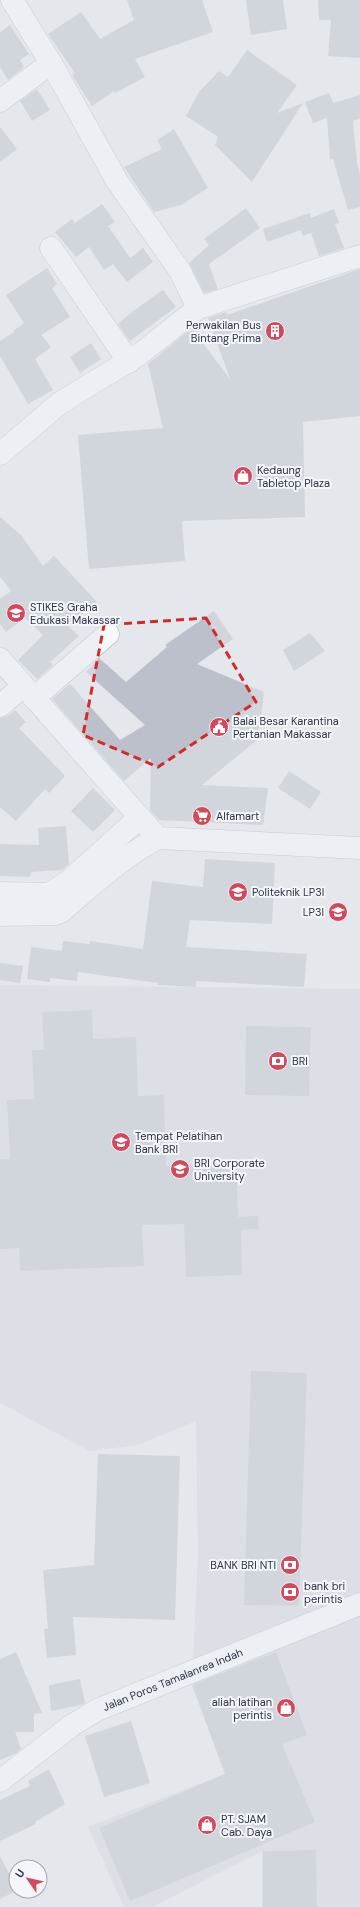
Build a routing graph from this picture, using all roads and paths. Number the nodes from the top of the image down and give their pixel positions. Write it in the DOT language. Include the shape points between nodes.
graph roads {
  1 [pos="12,0"];
  2 [pos="51,62"];
  3 [pos="0,101"];
  4 [pos="51,248"];
  5 [pos="360,256"];
  6 [pos="198,308"];
  7 [pos="129,362"];
  8 [pos="0,454"];
  9 [pos="108,634"];
  10 [pos="0,659"];
  11 [pos="28,692"];
  12 [pos="0,706"];
  13 [pos="138,818"];
  14 [pos="158,838"];
  15 [pos="360,848"];
  16 [pos="0,893"];
  17 [pos="0,915"];
  18 [pos="360,1604"];
  19 [pos="0,1782"];
  1 -- 2 [label="street"];
  2 -- 3 [label="street"];
  2 -- 6 [label="street" via="117,181 180,271"];
  4 -- 7 [label="street"];
  5 -- 6 [label="street"];
  6 -- 7 [label="street"];
  7 -- 8 [label="street" via="60,403"];
  9 -- 11 [label="street"];
  10 -- 11 [label="street"];
  11 -- 12 [label="street"];
  11 -- 13 [label="street"];
  13 -- 14 [label="street"];
  13 -- 16 [label="street" via="70,880 53,892"];
  14 -- 15 [label="street"];
  14 -- 17 [label="street" via="108,871 56,914"];
  18 -- 19 [label="street, Jalan Poros Tamalanrea Indah" via="97,1710 71,1726"];
}
